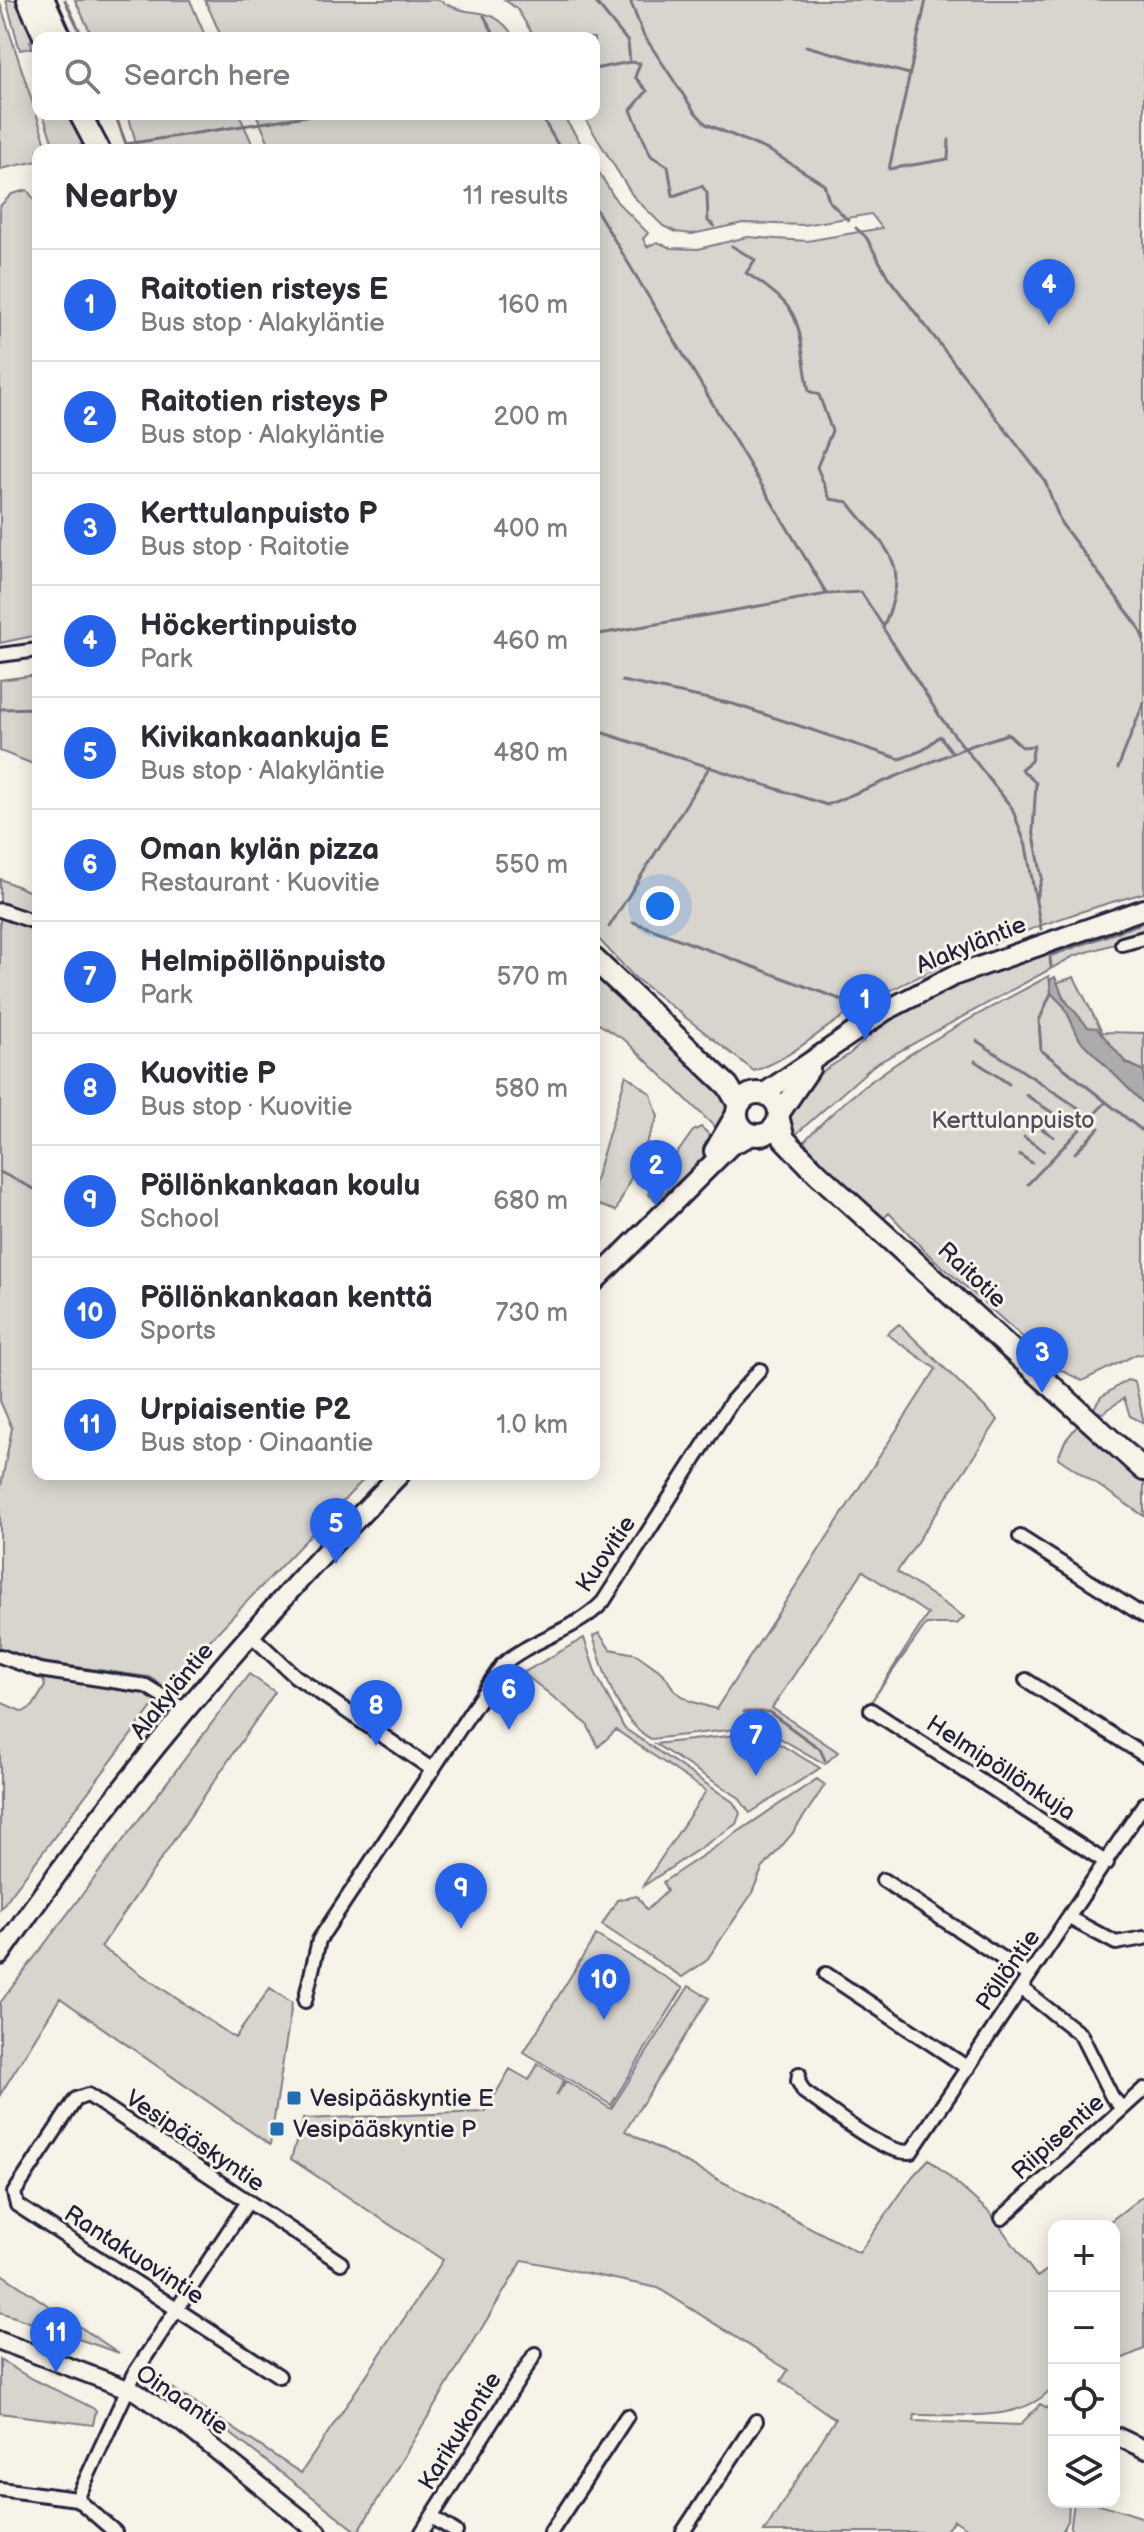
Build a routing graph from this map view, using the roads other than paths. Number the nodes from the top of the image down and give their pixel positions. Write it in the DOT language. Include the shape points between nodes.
graph roads {
  1 [pos="28,0"];
  2 [pos="44,0"];
  3 [pos="42,32"];
  4 [pos="58,32"];
  5 [pos="84,120"];
  6 [pos="95,120"];
  7 [pos="98,144"];
  8 [pos="100,144"];
  9 [pos="32,651"];
  10 [pos="0,655"];
  11 [pos="1144,909"];
  12 [pos="0,910"];
  13 [pos="32,921"];
  14 [pos="1144,938"];
  15 [pos="1122,944"];
  16 [pos="600,965"];
  17 [pos="827,1049"];
  18 [pos="749,1101"];
  19 [pos="779,1116"];
  20 [pos="756,1135"];
  21 [pos="818,1174"];
  22 [pos="687,1189"];
  23 [pos="600,1276"];
  24 [pos="760,1370"];
  25 [pos="1125,1449"];
  26 [pos="1144,1461"];
  27 [pos="1144,1470"];
  28 [pos="394,1480"];
  29 [pos="1020,1537"];
  30 [pos="1144,1616"];
  31 [pos="250,1634"];
  32 [pos="0,1656"];
  33 [pos="1026,1680"];
  34 [pos="871,1710"];
  35 [pos="187,1711"];
  36 [pos="1144,1755"];
  37 [pos="433,1770"];
  38 [pos="1144,1804"];
  39 [pos="1107,1863"];
  40 [pos="883,1880"];
  41 [pos="1071,1919"];
  42 [pos="1144,1938"];
  43 [pos="0,1955"];
  44 [pos="826,1974"];
  45 [pos="1029,1976"];
  46 [pos="1021,1988"];
  47 [pos="305,2001"];
  48 [pos="968,2068"];
  49 [pos="799,2074"];
  50 [pos="1144,2089"];
  51 [pos="1122,2108"];
  52 [pos="41,2150"];
  53 [pos="247,2203"];
  54 [pos="1002,2218"];
  55 [pos="341,2263"];
  56 [pos="177,2310"];
  57 [pos="0,2341"];
  58 [pos="535,2354"];
  59 [pos="279,2376"];
  60 [pos="130,2390"];
  61 [pos="627,2416"];
  62 [pos="756,2421"];
  63 [pos="1116,2436"];
  64 [pos="1144,2449"];
  65 [pos="0,2489"];
  66 [pos="77,2499"];
  67 [pos="432,2517"];
  68 [pos="115,2532"];
  69 [pos="318,2532"];
  70 [pos="422,2532"];
  71 [pos="456,2532"];
  72 [pos="551,2532"];
  73 [pos="683,2532"];
  1 -- 3 [label="main road"];
  2 -- 4 [label="main road"];
  5 -- 7 [label="main road"];
  6 -- 8 [label="main road"];
  9 -- 10 [label="street"];
  11 -- 17 [label="main road, Alakyläntie" via="953,976"];
  12 -- 13 [label="street"];
  14 -- 15 [label="street"];
  16 -- 18 [label="main road"];
  17 -- 18 [label="main road, Alakyläntie"];
  17 -- 19 [label="main road, Alakyläntie"];
  18 -- 19 [label="main road" via="775,1101"];
  18 -- 20 [label="main road" via="741,1127"];
  18 -- 22 [label="main road, Alakyläntie"];
  19 -- 20 [label="main road" via="772,1131"];
  19 -- 21 [label="main road, Raitotie" via="784,1139"];
  20 -- 21 [label="main road, Raitotie"];
  20 -- 22 [label="main road, Alakyläntie" via="731,1145"];
  21 -- 25 [label="main road, Raitotie"];
  22 -- 23 [label="main road, Alakyläntie"];
  24 -- 37 [label="street, Kuovitie" via="732,1401 603,1602 578,1624 517,1652 502,1665"];
  25 -- 26 [label="main road, Raitotie"];
  25 -- 27 [label="main road, Raitotie"];
  28 -- 31 [label="main road, Alakyläntie"];
  29 -- 30 [label="street"];
  31 -- 35 [label="main road, Alakyläntie"];
  31 -- 37 [label="street" via="295,1676"];
  32 -- 35 [label="street" via="39,1670 146,1686"];
  33 -- 36 [label="street"];
  34 -- 39 [label="street, Helmipöllönkuja"];
  35 -- 43 [label="main road, Alakyläntie"];
  37 -- 47 [label="street, Kuovitie" via="319,1940"];
  38 -- 39 [label="street, Pöllöntie"];
  39 -- 41 [label="street, Pöllöntie"];
  40 -- 45 [label="street"];
  41 -- 42 [label="street" via="1116,1943"];
  41 -- 45 [label="street, Pöllöntie"];
  44 -- 48 [label="street"];
  45 -- 46 [label="street, Pöllöntie"];
  46 -- 48 [label="street, Pöllöntie"];
  46 -- 51 [label="street" via="1081,2035"];
  48 -- 49 [label="street, Pöllöntie" via="911,2152 902,2153 804,2092"];
  50 -- 51 [label="street, Riipisentie"];
  51 -- 54 [label="street, Riipisentie"];
  52 -- 53 [label="street, Vesipääskyntie" via="76,2099 88,2095"];
  52 -- 56 [label="street, Rantakuovintie" via="14,2193 17,2205"];
  53 -- 55 [label="street, Vesipääskyntie"];
  53 -- 56 [label="street"];
  56 -- 59 [label="street, Rantakuovintie"];
  56 -- 60 [label="street" via="136,2371"];
  57 -- 60 [label="street, Oinaantie"];
  58 -- 67 [label="street, Karikukontie"];
  60 -- 66 [label="street"];
  60 -- 69 [label="street, Oinaantie" via="182,2423"];
  61 -- 72 [label="street"];
  62 -- 73 [label="street"];
  63 -- 64 [label="street"];
  65 -- 66 [label="street"];
  66 -- 68 [label="street"];
  67 -- 70 [label="street, Karikukontie"];
  67 -- 71 [label="street"];
}
